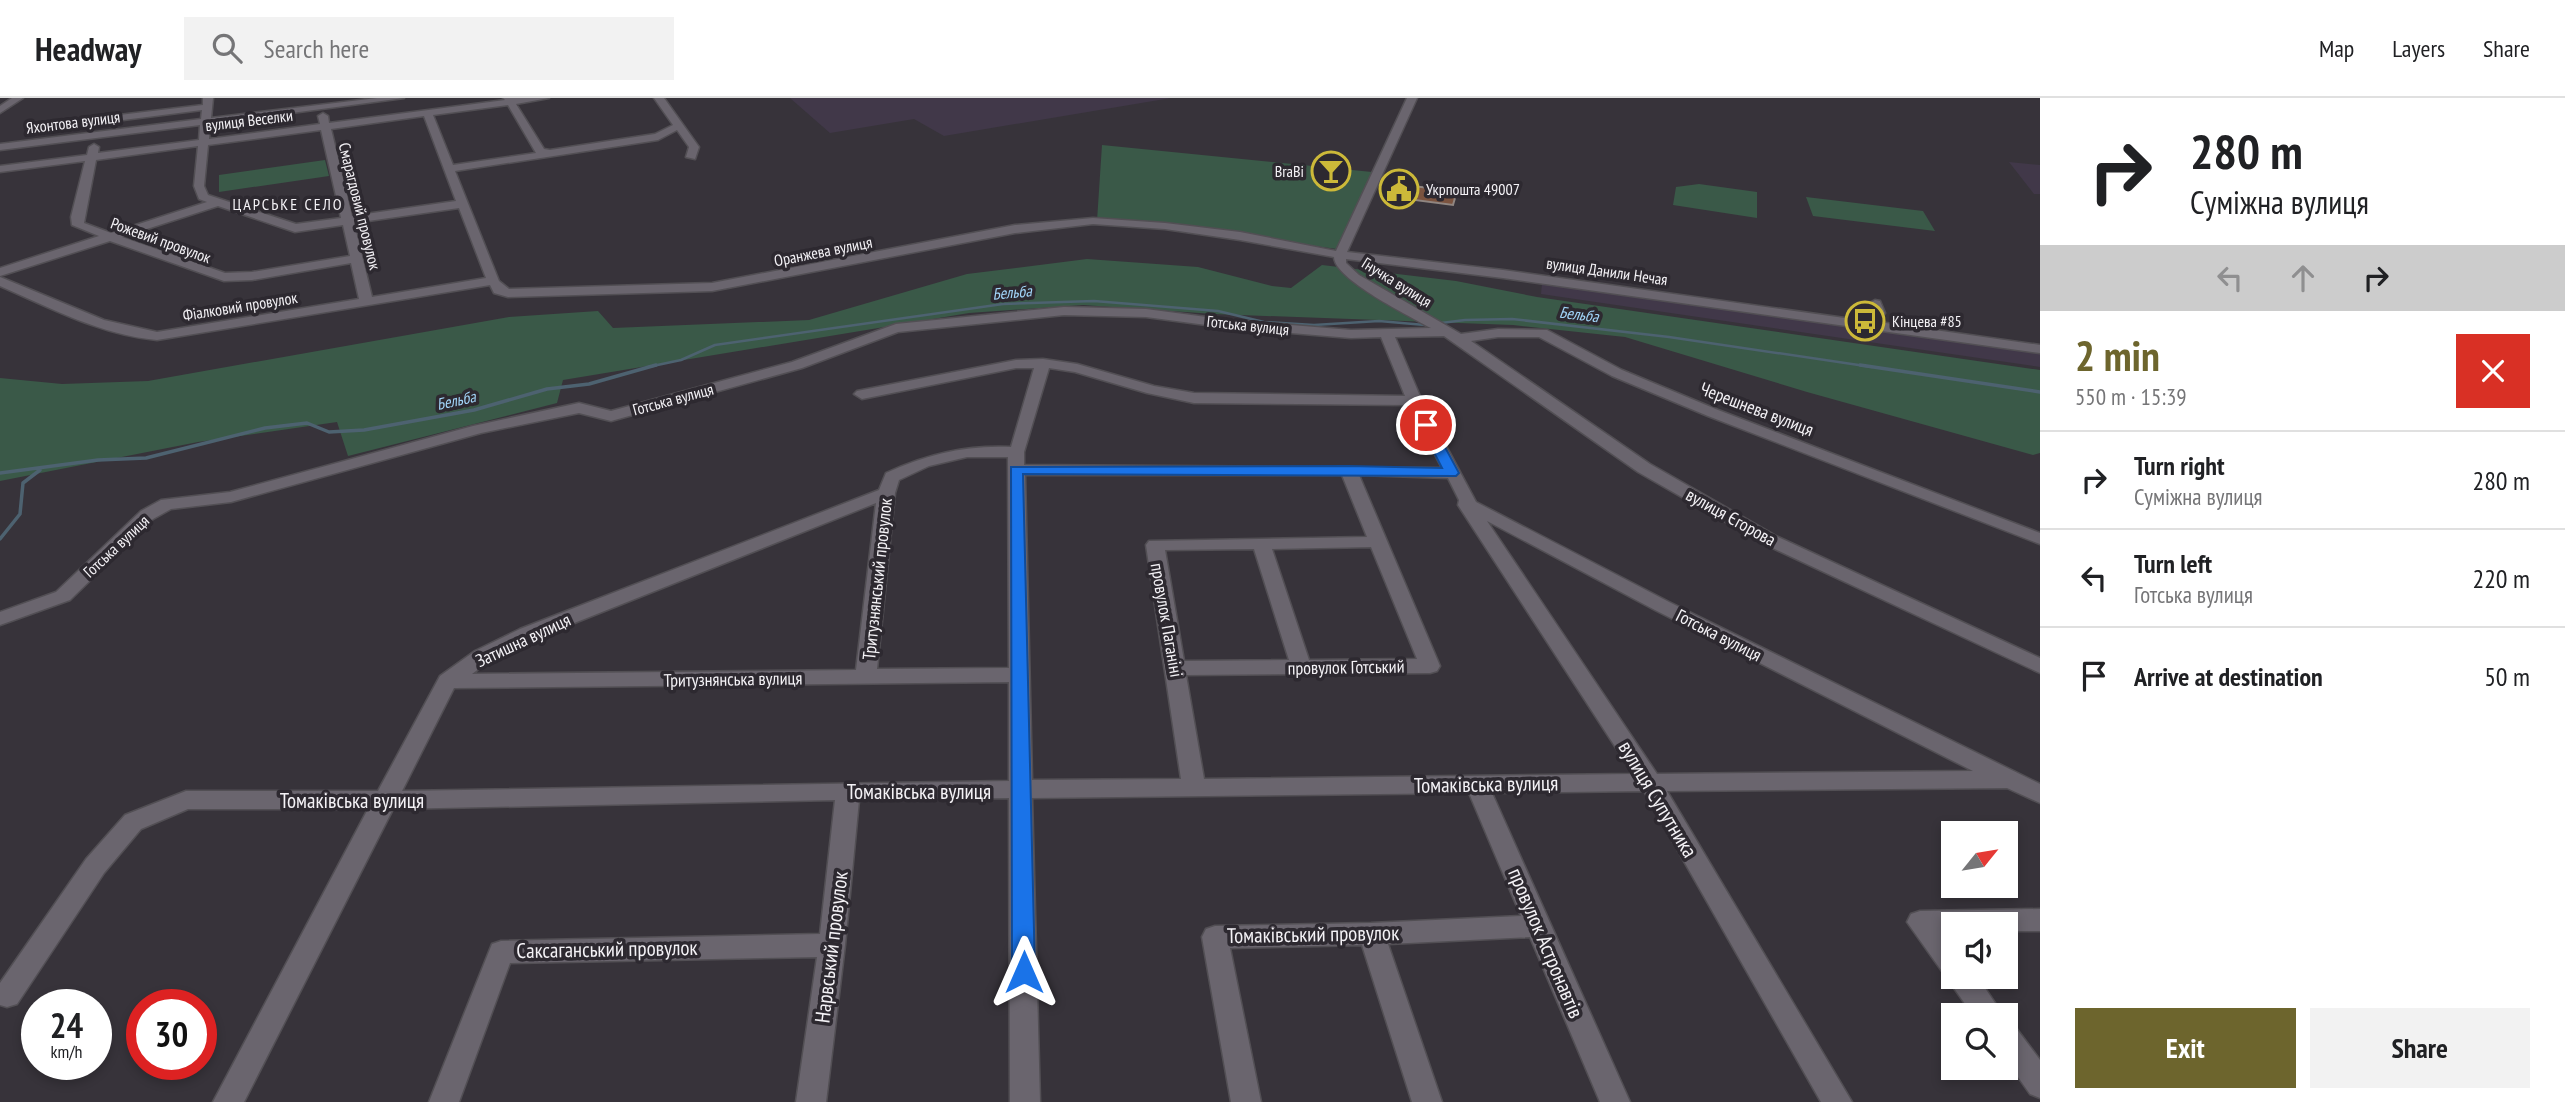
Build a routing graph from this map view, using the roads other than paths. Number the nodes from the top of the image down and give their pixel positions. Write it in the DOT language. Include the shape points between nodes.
graph roads {
  1 [pos="18,98"];
  2 [pos="399,98"];
  3 [pos="544,98"];
  4 [pos="659,98"];
  5 [pos="1412,98"];
  6 [pos="509,100"];
  7 [pos="208,102"];
  8 [pos="0,110"];
  9 [pos="426,110"];
  10 [pos="323,112"];
  11 [pos="208,121"];
  12 [pos="680,125"];
  13 [pos="44,127"];
  14 [pos="202,142"];
  15 [pos="0,147"];
  16 [pos="93,151"];
  17 [pos="548,153"];
  18 [pos="691,157"];
  19 [pos="0,169"];
  20 [pos="448,169"];
  21 [pos="216,203"];
  22 [pos="461,204"];
  23 [pos="347,221"];
  24 [pos="106,237"];
  25 [pos="1340,255"];
  26 [pos="358,258"];
  27 [pos="0,272"];
  28 [pos="0,281"];
  29 [pos="493,281"];
  30 [pos="367,303"];
  31 [pos="1875,304"];
  32 [pos="1870,325"];
  33 [pos="1442,330"];
  34 [pos="1387,334"];
  35 [pos="2040,349"];
  36 [pos="1043,363"];
  37 [pos="862,394"];
  38 [pos="1414,401"];
  39 [pos="1016,461"];
  40 [pos="1348,470"];
  41 [pos="1452,473"];
  42 [pos="888,487"];
  43 [pos="1466,504"];
  44 [pos="2040,540"];
  45 [pos="1376,542"];
  46 [pos="1261,544"];
  47 [pos="0,619"];
  48 [pos="2040,666"];
  49 [pos="1301,667"];
  50 [pos="1176,668"];
  51 [pos="1019,675"];
  52 [pos="866,677"];
  53 [pos="447,681"];
  54 [pos="2008,779"];
  55 [pos="1650,782"];
  56 [pos="1477,784"];
  57 [pos="1194,789"];
  58 [pos="848,791"];
  59 [pos="1022,791"];
  60 [pos="2040,794"];
  61 [pos="385,800"];
  62 [pos="2018,920"];
  63 [pos="2040,920"];
  64 [pos="1941,922"];
  65 [pos="1538,926"];
  66 [pos="1371,934"];
  67 [pos="832,945"];
  68 [pos="1941,950"];
  69 [pos="7,995"];
  70 [pos="2018,1054"];
  71 [pos="2040,1084"];
  72 [pos="228,1102"];
  73 [pos="444,1102"];
  74 [pos="811,1102"];
  75 [pos="1025,1102"];
  76 [pos="1246,1102"];
  77 [pos="1427,1102"];
  78 [pos="1615,1102"];
  79 [pos="1837,1102"];
  1 -- 8 [label="street, Яхонтова вулиця"];
  2 -- 10 [label="street, Яхонтова вулиця"];
  3 -- 6 [label="street, вулиця Веселки"];
  4 -- 12 [label="street"];
  5 -- 25 [label="street"];
  6 -- 9 [label="street, вулиця Веселки"];
  6 -- 17 [label="street" via="540,150"];
  7 -- 11 [label="street"];
  7 -- 13 [label="street"];
  9 -- 10 [label="street, вулиця Веселки"];
  9 -- 20 [label="street"];
  10 -- 11 [label="street, Яхонтова вулиця"];
  10 -- 14 [label="street, вулиця Веселки"];
  10 -- 23 [label="street, Смарагдовий провулок"];
  11 -- 14 [label="street"];
  11 -- 15 [label="street, Яхонтова вулиця"];
  12 -- 17 [label="street" via="658,137"];
  12 -- 18 [label="street" via="694,147"];
  14 -- 16 [label="street, вулиця Веселки"];
  14 -- 21 [label="street" via="200,194"];
  16 -- 19 [label="street, вулиця Веселки"];
  16 -- 24 [label="street, Рожевий провулок" via="78,225"];
  17 -- 20 [label="street"];
  20 -- 22 [label="street"];
  21 -- 23 [label="street" via="295,228"];
  21 -- 24 [label="street"];
  22 -- 23 [label="street"];
  22 -- 29 [label="street"];
  23 -- 26 [label="street, Смарагдовий провулок"];
  24 -- 26 [label="street, Рожевий провулок" via="224,278"];
  24 -- 27 [label="street"];
  25 -- 29 [label="street, Оранжева вулиця" via="1240,236 1093,221 1015,229 712,287 517,294 499,290"];
  25 -- 32 [label="street, вулиця Данили Нечая"];
  25 -- 33 [label="street, Гнучка вулиця" via="1340,264 1355,278"];
  26 -- 30 [label="street, Смарагдовий провулок"];
  28 -- 30 [label="street, Фіалковий провулок" via="140,336"];
  29 -- 30 [label="street, Фіалковий провулок"];
  31 -- 32 [label="street" via="1878,313"];
  32 -- 35 [label="street, вулиця Данили Нечая"];
  33 -- 34 [label="street, Готська вулиця"];
  33 -- 44 [label="street, Черешнева вулиця" via="1542,334 1689,403"];
  33 -- 48 [label="street, вулиця Єгорова" via="1644,468 1770,540"];
  34 -- 38 [label="street"];
  34 -- 47 [label="street, Готська вулиця" via="1229,324 1146,313 1064,311 896,328 797,365 611,416 579,408 479,429 231,497 167,504 147,515 62,596"];
  36 -- 37 [label="street"];
  36 -- 38 [label="street" via="1194,397"];
  36 -- 39 [label="street"];
  38 -- 41 [label="street"];
  39 -- 40 [label="street, Затишна вулиця"];
  39 -- 42 [label="street, Затишна вулиця" via="977,449 948,454 899,473"];
  39 -- 51 [label="street"];
  40 -- 41 [label="street, Затишна вулиця"];
  40 -- 45 [label="street, провулок Готський"];
  41 -- 43 [label="street"];
  42 -- 52 [label="street, Тритузнянський провулок"];
  42 -- 53 [label="street, Затишна вулиця" via="527,634 482,656"];
  43 -- 54 [label="street, Готська вулиця"];
  43 -- 55 [label="street, вулиця Супутника"];
  45 -- 46 [label="street, провулок Паганіні"];
  45 -- 49 [label="street, провулок Готський" via="1430,666"];
  46 -- 49 [label="street"];
  46 -- 50 [label="street, провулок Паганіні" via="1155,545"];
  49 -- 50 [label="street, провулок Готський"];
  50 -- 57 [label="street, провулок Паганіні"];
  51 -- 52 [label="street, Тритузнянська вулиця"];
  51 -- 59 [label="street"];
  52 -- 53 [label="street, Тритузнянська вулиця"];
  53 -- 61 [label="street, Затишна вулиця"];
  54 -- 55 [label="street, Томаківська вулиця"];
  54 -- 60 [label="street, Готська вулиця"];
  55 -- 56 [label="street, Томаківська вулиця"];
  55 -- 79 [label="street, вулиця Супутника"];
  56 -- 57 [label="street, Томаківська вулиця"];
  56 -- 65 [label="street, провулок Астронавтів"];
  57 -- 59 [label="street, Томаківська вулиця"];
  58 -- 59 [label="street, Томаківська вулиця"];
  58 -- 61 [label="street, Томаківська вулиця"];
  58 -- 67 [label="street, Нарвський провулок"];
  59 -- 75 [label="street"];
  61 -- 69 [label="street, Томаківська вулиця" via="186,800 133,822 95,866"];
  61 -- 72 [label="street, Затишна вулиця"];
  62 -- 63 [label="street"];
  64 -- 68 [label="street" via="1920,922"];
  65 -- 66 [label="street, Томаківський провулок"];
  65 -- 78 [label="street, провулок Астронавтів"];
  66 -- 76 [label="street, Томаківський провулок" via="1214,937"];
  66 -- 77 [label="street"];
  67 -- 73 [label="street, Саксаганський провулок" via="501,952"];
  67 -- 74 [label="street, Нарвський провулок"];
  70 -- 71 [label="street"];
}
